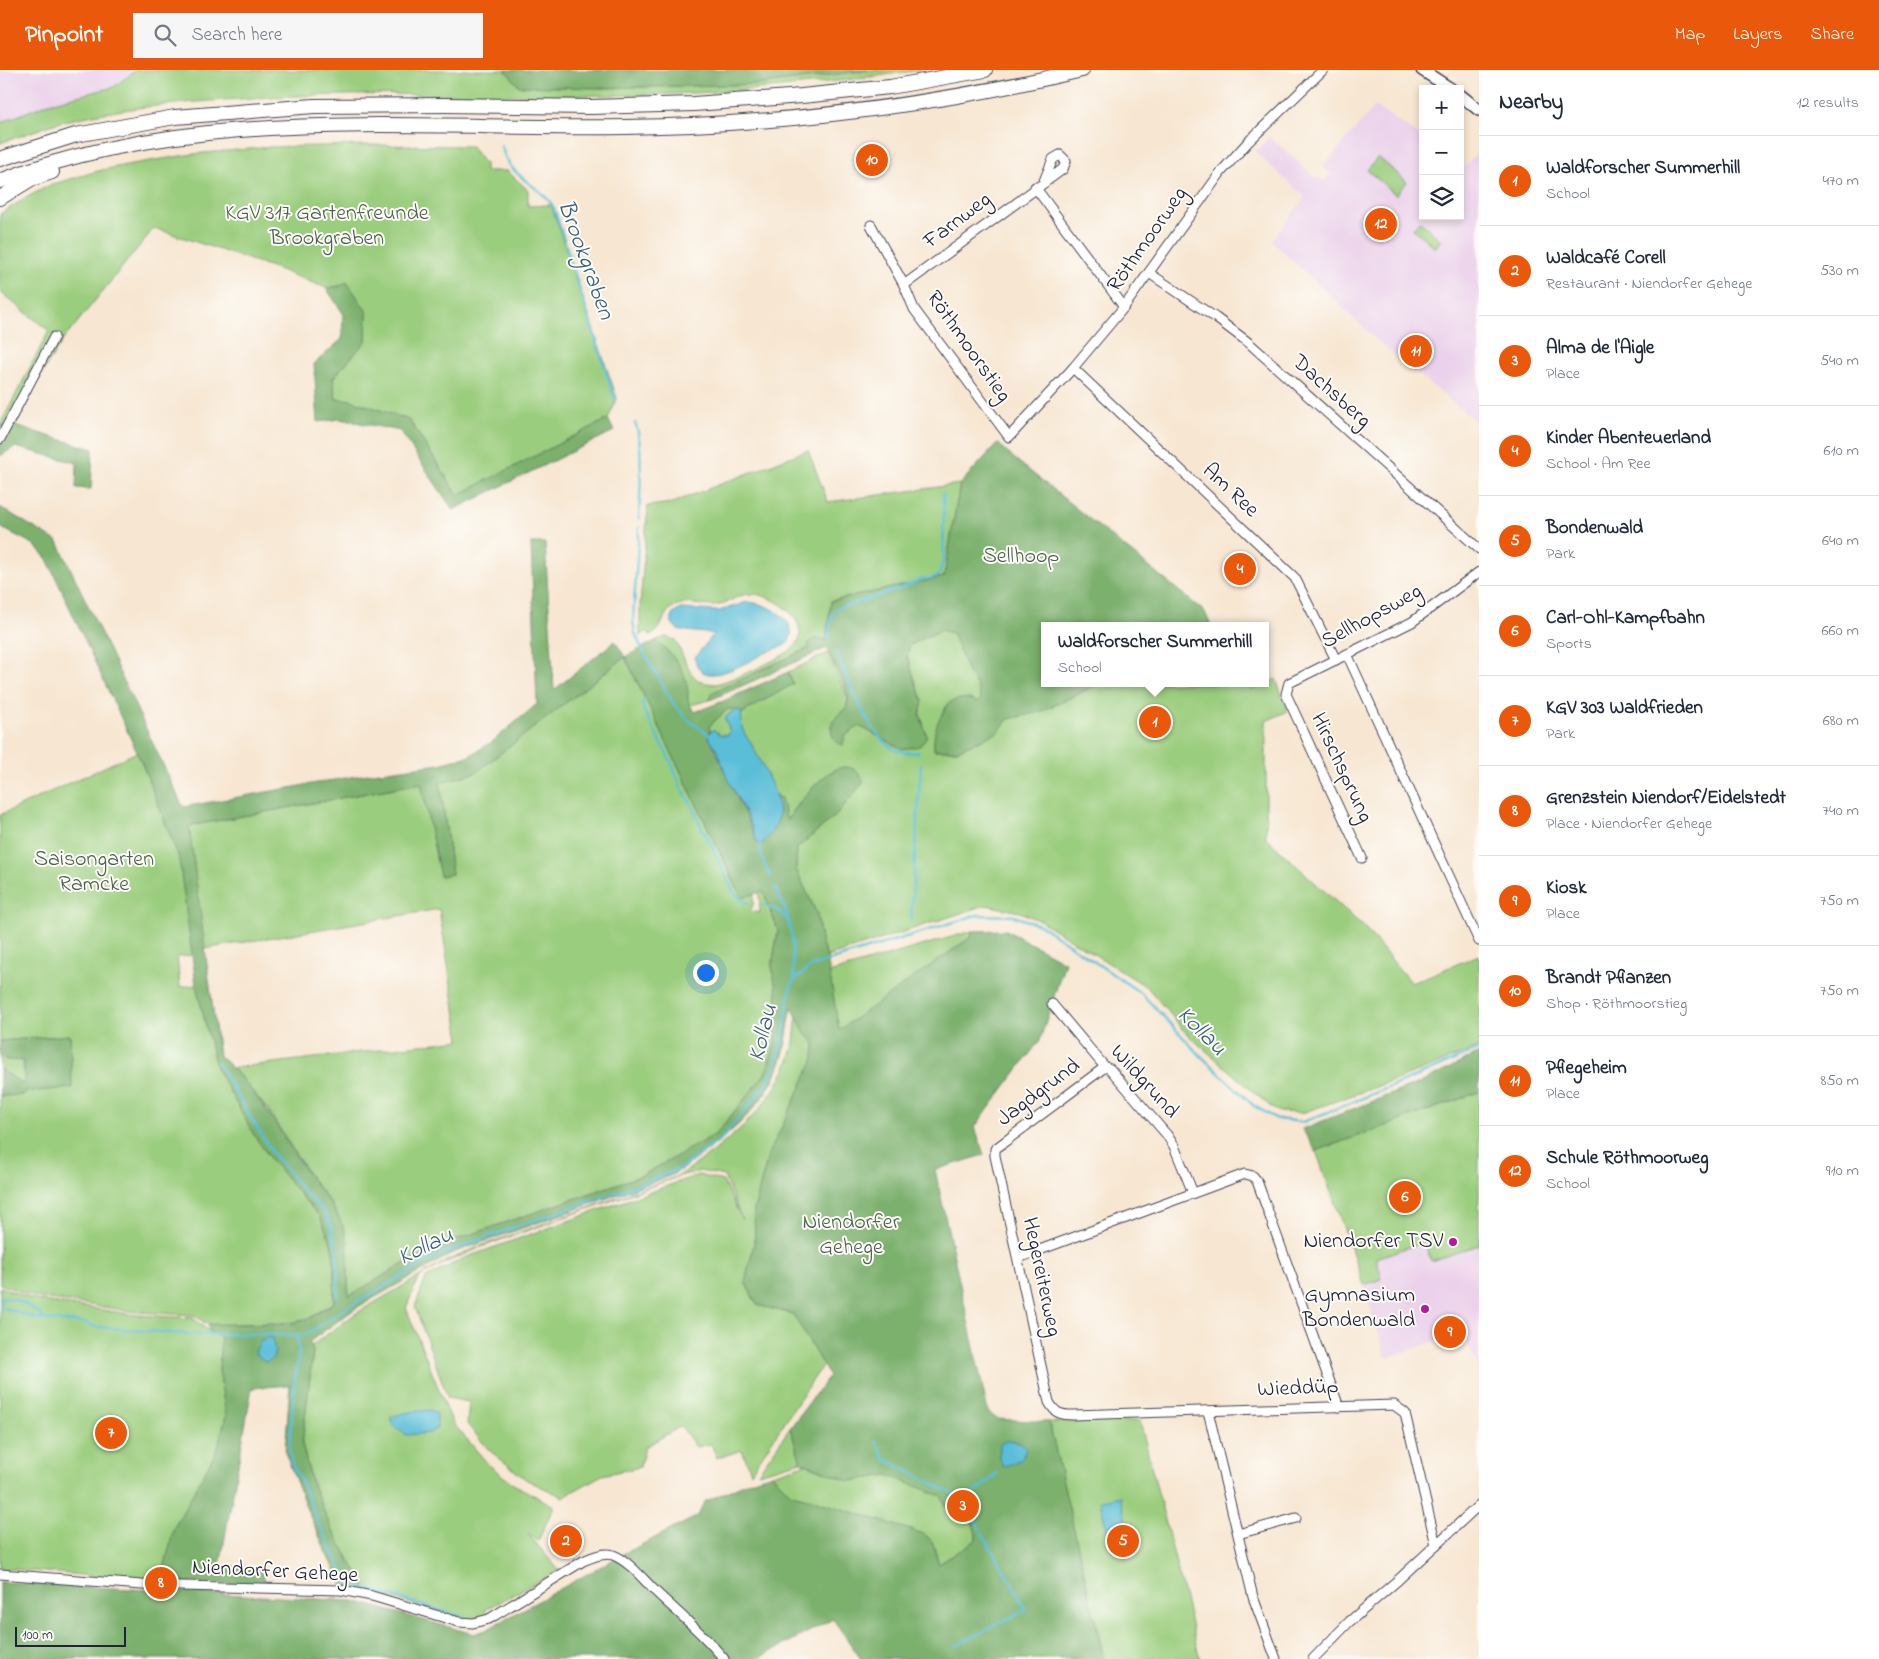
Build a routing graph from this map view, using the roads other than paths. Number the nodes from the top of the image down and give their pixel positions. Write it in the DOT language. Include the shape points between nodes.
graph roads {
  1 [pos="986,70"];
  2 [pos="1082,70"];
  3 [pos="1323,70"];
  4 [pos="1422,70"];
  5 [pos="1445,85"];
  6 [pos="1464,99"];
  7 [pos="1479,110"];
  8 [pos="76,136"];
  9 [pos="111,149"];
  10 [pos="0,159"];
  11 [pos="0,163"];
  12 [pos="0,180"];
  13 [pos="1044,181"];
  14 [pos="1035,187"];
  15 [pos="0,198"];
  16 [pos="871,225"];
  17 [pos="1149,273"];
  18 [pos="904,285"];
  19 [pos="1124,307"];
  20 [pos="54,337"];
  21 [pos="1073,368"];
  22 [pos="1009,436"];
  23 [pos="0,439"];
  24 [pos="1479,550"];
  25 [pos="1479,572"];
  26 [pos="1347,654"];
  27 [pos="1336,660"];
  28 [pos="1286,694"];
  29 [pos="1362,858"];
  30 [pos="1479,941"];
  31 [pos="1052,1004"];
  32 [pos="1105,1067"];
  33 [pos="995,1149"];
  34 [pos="1193,1193"];
  35 [pos="1018,1258"];
  36 [pos="1339,1407"];
  37 [pos="1054,1411"];
  38 [pos="1208,1411"];
  39 [pos="1479,1505"];
  40 [pos="1296,1518"];
  41 [pos="1238,1534"];
  42 [pos="1436,1545"];
  43 [pos="0,1574"];
  44 [pos="724,1659"];
  45 [pos="1276,1659"];
  46 [pos="1313,1659"];
  1 -- 8 [label="highway" via="880,88 704,104 314,106 175,117"];
  2 -- 9 [label="highway" via="903,106 808,117 625,127 317,126 202,134"];
  3 -- 17 [label="street, Röthmoorweg" via="1221,172"];
  4 -- 5 [label="main road"];
  6 -- 7 [label="main road"];
  8 -- 10 [label="highway"];
  8 -- 11 [label="highway"];
  9 -- 12 [label="highway" via="56,161"];
  9 -- 15 [label="highway" via="31,179"];
  13 -- 14 [label="street, Farnweg"];
  14 -- 18 [label="street, Farnweg"];
  14 -- 19 [label="street"];
  16 -- 18 [label="street, Röthmoorstieg"];
  17 -- 19 [label="street, Röthmoorweg"];
  17 -- 24 [label="street, Dachsberg" via="1249,343"];
  18 -- 22 [label="street, Röthmoorstieg" via="914,309"];
  19 -- 21 [label="street, Röthmoorweg"];
  20 -- 23 [label="street"];
  21 -- 22 [label="street, Röthmoorweg"];
  21 -- 27 [label="street, Am Ree" via="1295,578"];
  25 -- 26 [label="street, Sellhopsweg" via="1412,622"];
  26 -- 27 [label="street, Sellhopsweg"];
  26 -- 30 [label="street"];
  27 -- 28 [label="street, Sellhopsweg" via="1289,683"];
  28 -- 29 [label="street, Hirschsprung"];
  31 -- 32 [label="street, Wildgrund"];
  32 -- 33 [label="street, Jagdgrund"];
  32 -- 34 [label="street, Wildgrund" via="1167,1135"];
  33 -- 35 [label="street, Hegereiterweg"];
  34 -- 35 [label="street"];
  34 -- 36 [label="street" via="1245,1174 1257,1181"];
  35 -- 37 [label="street, Hegereiterweg" via="1049,1402"];
  36 -- 38 [label="street, Wieddüp"];
  36 -- 42 [label="street, Wieddüp" via="1394,1405 1405,1413"];
  37 -- 38 [label="street, Wieddüp" via="1061,1415"];
  38 -- 41 [label="street"];
  39 -- 42 [label="street"];
  40 -- 41 [label="street"];
  41 -- 45 [label="street" via="1253,1597"];
  42 -- 46 [label="street" via="1349,1622"];
  43 -- 44 [label="street, Niendorfer Gehege" via="142,1585 342,1590 473,1623 489,1619 583,1561 596,1555 611,1554 635,1572"];
}
